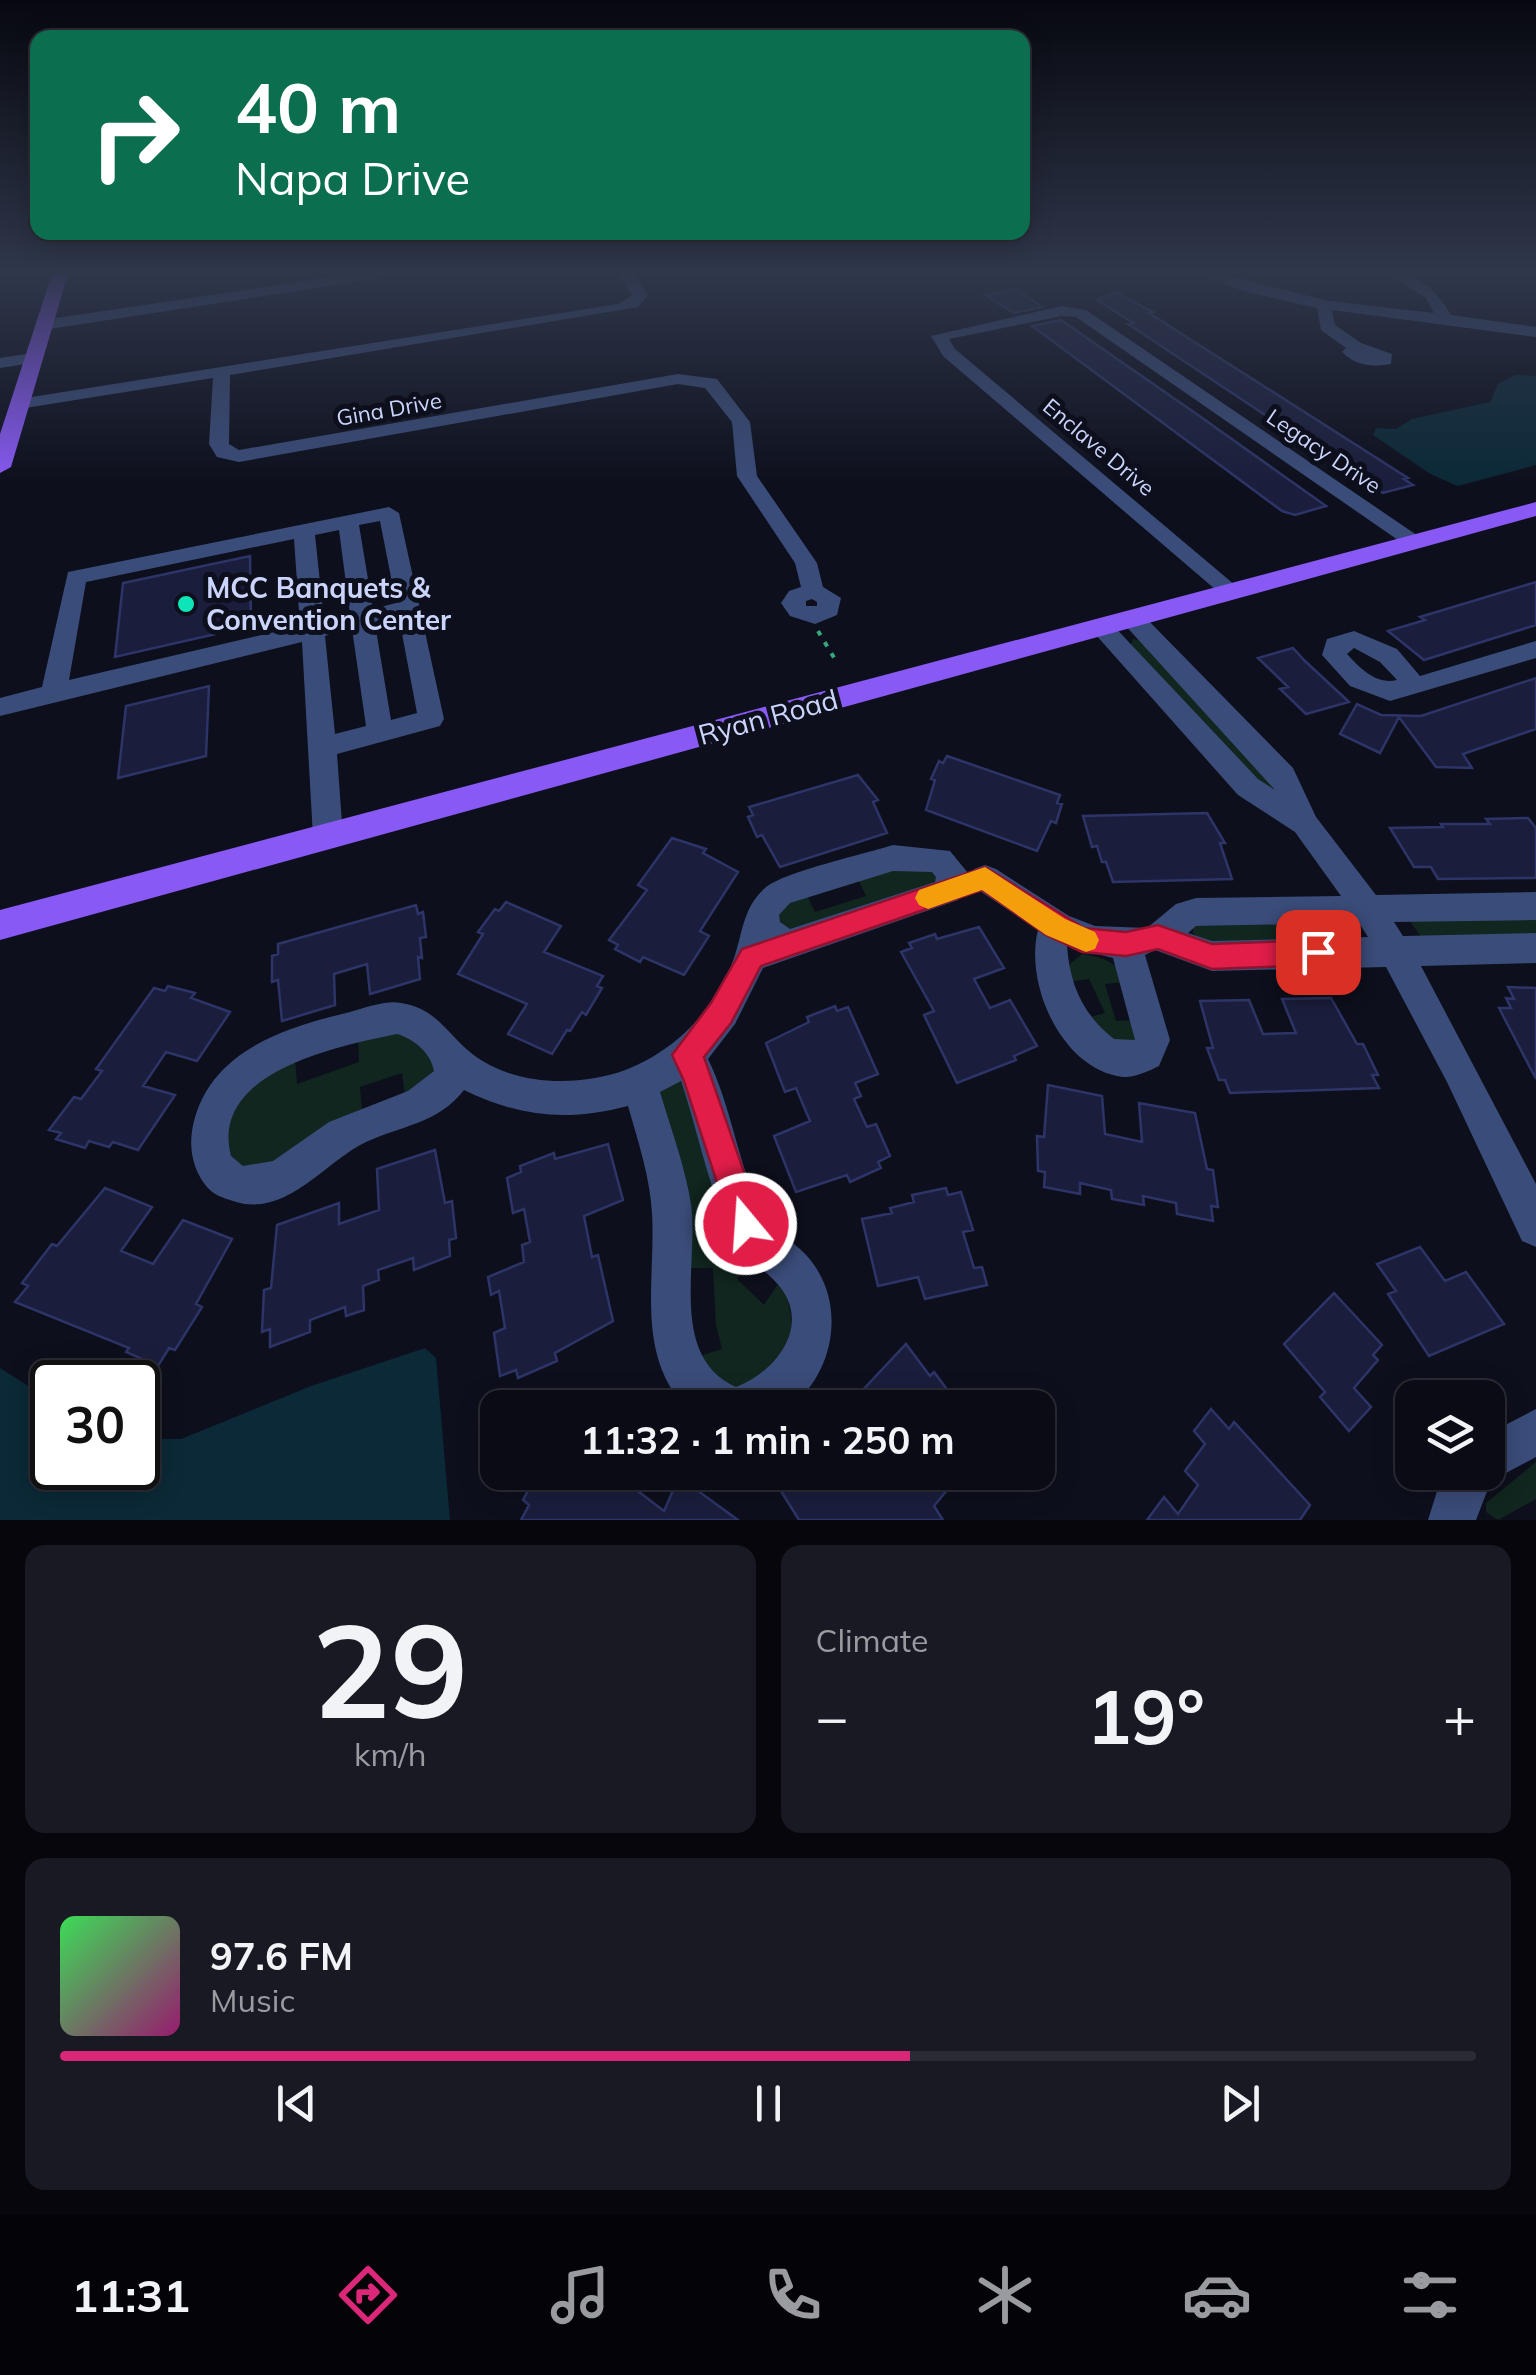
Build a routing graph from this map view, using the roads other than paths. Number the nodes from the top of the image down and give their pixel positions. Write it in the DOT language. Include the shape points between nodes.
graph roads {
  1 [pos="38,345"];
  2 [pos="390,345"];
  3 [pos="943,345"];
  4 [pos="1128,345"];
  5 [pos="1353,345"];
  6 [pos="1356,347"];
  7 [pos="0,363"];
  8 [pos="32,363"];
  9 [pos="222,372"];
  10 [pos="0,373"];
  11 [pos="19,404"];
  12 [pos="0,467"];
  13 [pos="1536,509"];
  14 [pos="348,522"];
  15 [pos="304,530"];
  16 [pos="1416,542"];
  17 [pos="814,591"];
  18 [pos="1231,591"];
  19 [pos="408,608"];
  20 [pos="1132,618"];
  21 [pos="363,620"];
  22 [pos="1100,626"];
  23 [pos="313,633"];
  24 [pos="1536,649"];
  25 [pos="1401,678"];
  26 [pos="54,693"];
  27 [pos="0,707"];
  28 [pos="380,732"];
  29 [pos="322,748"];
  30 [pos="1304,824"];
  31 [pos="328,836"];
  32 [pos="939,860"];
  33 [pos="985,878"];
  34 [pos="946,891"];
  35 [pos="1536,906"];
  36 [pos="1370,909"];
  37 [pos="764,910"];
  38 [pos="0,925"];
  39 [pos="1055,927"];
  40 [pos="1142,940"];
  41 [pos="787,944"];
  42 [pos="1536,948"];
  43 [pos="1395,951"];
  44 [pos="752,957"];
  45 [pos="686,1055"];
  46 [pos="450,1056"];
  47 [pos="639,1082"];
  48 [pos="483,1084"];
  49 [pos="434,1100"];
  50 [pos="1536,1227"];
  51 [pos="695,1390"];
  52 [pos="781,1390"];
  53 [pos="1536,1432"];
  54 [pos="1505,1449"];
  55 [pos="1461,1490"];
  56 [pos="1452,1520"];
  1 -- 8 [label="main road"];
  2 -- 9 [label="street"];
  3 -- 18 [label="street, Enclave Drive"];
  4 -- 16 [label="street, Legacy Drive"];
  5 -- 6 [label="street"];
  7 -- 8 [label="street"];
  8 -- 10 [label="street"];
  8 -- 11 [label="main road"];
  9 -- 11 [label="street"];
  9 -- 17 [label="street, Gina Drive" via="218,444 239,456 678,379 704,380 741,422 747,476 806,564"];
  11 -- 12 [label="main road"];
  13 -- 16 [label="main road, Ryan Road"];
  14 -- 15 [label="street"];
  14 -- 19 [label="street" via="389,513"];
  14 -- 21 [label="street"];
  15 -- 23 [label="street"];
  15 -- 26 [label="street" via="76,577"];
  16 -- 18 [label="main road, Ryan Road"];
  18 -- 20 [label="main road, Ryan Road"];
  19 -- 21 [label="street"];
  19 -- 28 [label="street" via="432,719"];
  20 -- 22 [label="main road, Ryan Road"];
  20 -- 30 [label="street" via="1283,776"];
  21 -- 23 [label="street"];
  21 -- 28 [label="street"];
  22 -- 30 [label="street" via="1248,787"];
  22 -- 31 [label="main road, Ryan Road"];
  23 -- 26 [label="street"];
  23 -- 29 [label="street"];
  24 -- 25 [label="street" via="1436,680"];
  26 -- 27 [label="street"];
  28 -- 29 [label="street"];
  29 -- 31 [label="street"];
  30 -- 36 [label="street"];
  31 -- 38 [label="main road, Ryan Road"];
  32 -- 33 [label="street"];
  32 -- 34 [label="street" via="953,873"];
  32 -- 37 [label="street" via="893,858 780,893"];
  33 -- 34 [label="street"];
  33 -- 39 [label="street"];
  34 -- 41 [label="street"];
  35 -- 36 [label="street"];
  36 -- 40 [label="street" via="1196,912"];
  36 -- 43 [label="street"];
  37 -- 41 [label="street" via="769,934"];
  37 -- 44 [label="street"];
  39 -- 40 [label="street" via="1082,940"];
  39 -- 40 [label="street" via="1048,950 1072,1019 1099,1053 1124,1062 1147,1054 1153,1040"];
  40 -- 43 [label="street" via="1212,956"];
  41 -- 44 [label="street"];
  42 -- 43 [label="street"];
  43 -- 50 [label="street"];
  44 -- 45 [label="street" via="721,1013"];
  45 -- 47 [label="street"];
  45 -- 52 [label="street" via="746,1224 799,1279 809,1303 805,1358"];
  46 -- 48 [label="street"];
  46 -- 49 [label="street" via="452,1076"];
  46 -- 49 [label="street" via="426,1028 397,1018 278,1053 246,1070 220,1101 210,1119 209,1154 215,1168 239,1183 270,1182 350,1130"];
  47 -- 48 [label="street" via="563,1100"];
  47 -- 51 [label="street" via="670,1196 676,1356"];
  48 -- 49 [label="street"];
  53 -- 54 [label="street"];
  55 -- 56 [label="street"];
}
